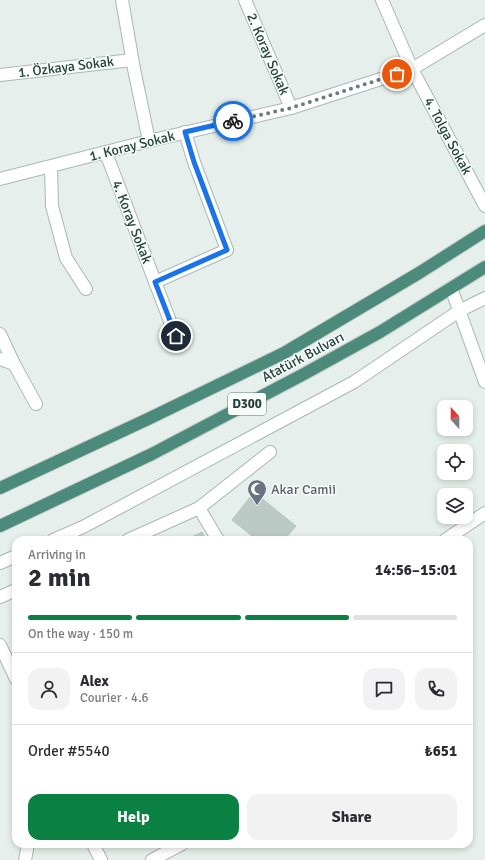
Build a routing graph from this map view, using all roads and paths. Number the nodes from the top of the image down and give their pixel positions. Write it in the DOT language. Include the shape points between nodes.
graph roads {
  1 [pos="122,0"];
  2 [pos="245,0"];
  3 [pos="382,0"];
  4 [pos="485,25"];
  5 [pos="132,60"];
  6 [pos="412,69"];
  7 [pos="0,75"];
  8 [pos="291,108"];
  9 [pos="185,132"];
  10 [pos="149,141"];
  11 [pos="106,152"];
  12 [pos="51,167"];
  13 [pos="0,180"];
  14 [pos="485,206"];
  15 [pos="485,231"];
  16 [pos="485,267"];
  17 [pos="155,282"];
  18 [pos="451,288"];
  19 [pos="86,289"];
  20 [pos="485,298"];
  21 [pos="459,311"];
  22 [pos="0,334"];
  23 [pos="176,336"];
  24 [pos="0,359"];
  25 [pos="14,364"];
  26 [pos="485,382"];
  27 [pos="36,404"];
  28 [pos="270,452"];
  29 [pos="0,488"];
  30 [pos="199,508"];
  31 [pos="485,513"];
  32 [pos="0,526"];
  33 [pos="62,536"];
  34 [pos="137,536"];
  35 [pos="216,536"];
  36 [pos="450,536"];
  37 [pos="12,558"];
  38 [pos="0,563"];
  39 [pos="12,592"];
  40 [pos="0,597"];
  41 [pos="0,645"];
  42 [pos="12,671"];
  43 [pos="27,848"];
  44 [pos="95,848"];
  45 [pos="174,848"];
  46 [pos="25,860"];
  47 [pos="101,860"];
  48 [pos="152,860"];
  1 -- 5 [label="street"];
  2 -- 8 [label="street, 2. Koray Sokak"];
  3 -- 6 [label="street, 4. Tolga Sokak"];
  4 -- 6 [label="street, 1. Koray Sokak"];
  5 -- 7 [label="street, 1. Özkaya Sokak"];
  5 -- 10 [label="street"];
  6 -- 8 [label="street, 1. Koray Sokak"];
  6 -- 14 [label="street, 4. Tolga Sokak"];
  8 -- 9 [label="street, 1. Koray Sokak"];
  9 -- 10 [label="street, 1. Koray Sokak"];
  9 -- 17 [label="street" via="227,250"];
  10 -- 11 [label="street, 1. Koray Sokak"];
  11 -- 12 [label="street, 1. Koray Sokak"];
  11 -- 17 [label="street, 4. Koray Sokak"];
  12 -- 13 [label="street, 1. Koray Sokak"];
  12 -- 19 [label="street" via="52,206 66,258"];
  15 -- 29 [label="highway, Atatürk Bulvarı / D300" via="420,273 284,353"];
  16 -- 18 [label="highway, Atatürk Bulvarı / D300"];
  17 -- 23 [label="street, 4. Koray Sokak"];
  18 -- 21 [label="street"];
  18 -- 32 [label="highway, Atatürk Bulvarı / D300" via="380,332 152,454"];
  20 -- 21 [label="street"];
  21 -- 26 [label="street"];
  21 -- 33 [label="street" via="354,382 97,520"];
  22 -- 25 [label="street"];
  24 -- 25 [label="street"];
  25 -- 27 [label="street"];
  28 -- 30 [label="street"];
  30 -- 34 [label="street"];
  30 -- 35 [label="street"];
  31 -- 36 [label="street"];
  37 -- 38 [label="street"];
  39 -- 40 [label="street"];
  41 -- 42 [label="street"];
  43 -- 46 [label="street"];
  44 -- 47 [label="street"];
  45 -- 48 [label="street"];
}
